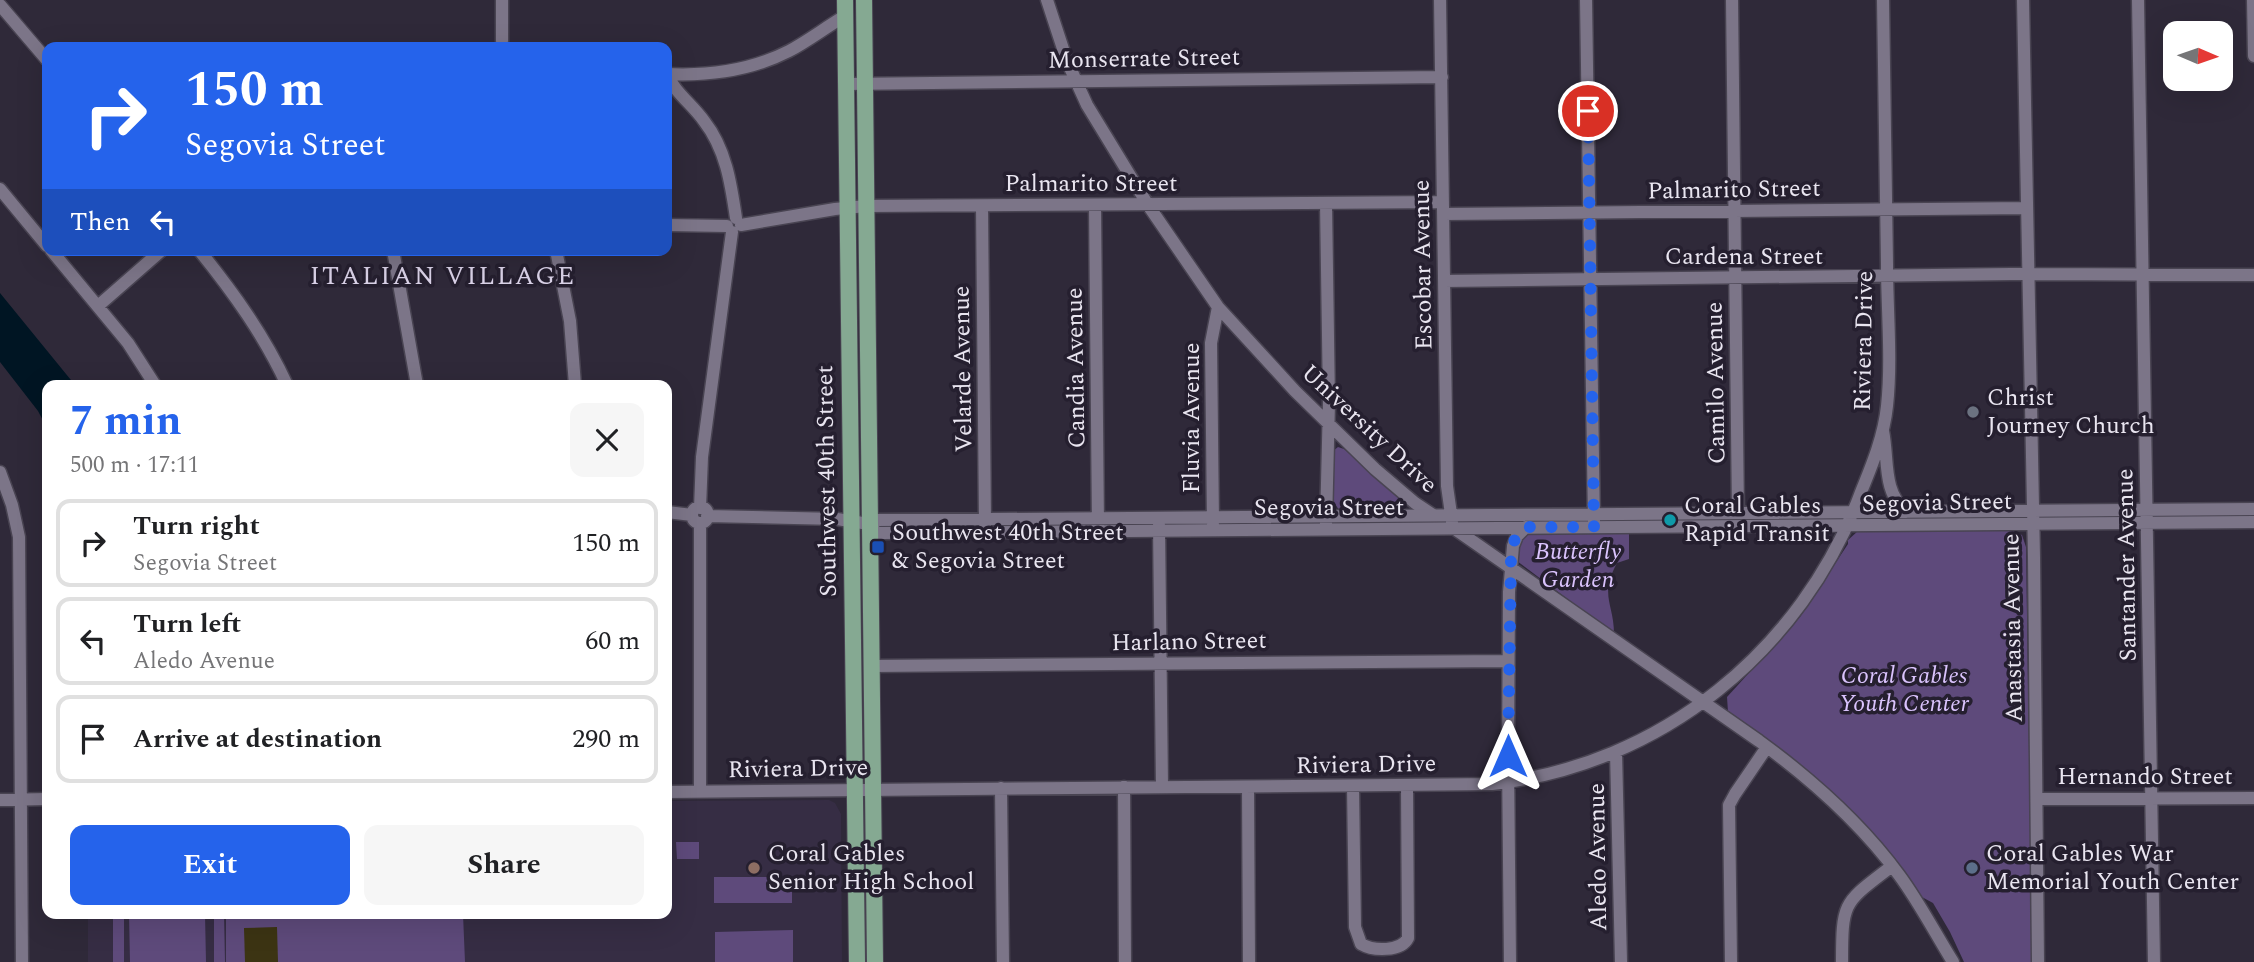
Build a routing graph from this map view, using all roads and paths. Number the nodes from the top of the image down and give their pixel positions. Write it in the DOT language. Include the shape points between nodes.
graph roads {
  1 [pos="502,0"];
  2 [pos="864,0"];
  3 [pos="1047,0"];
  4 [pos="1440,0"];
  5 [pos="1586,0"];
  6 [pos="1732,0"];
  7 [pos="1883,0"];
  8 [pos="2023,0"];
  9 [pos="2138,0"];
  10 [pos="2253,0"];
  11 [pos="0,5"];
  12 [pos="845,8"];
  13 [pos="502,42"];
  14 [pos="42,54"];
  15 [pos="2254,56"];
  16 [pos="672,74"];
  17 [pos="1442,77"];
  18 [pos="1075,80"];
  19 [pos="672,83"];
  20 [pos="865,83"];
  21 [pos="846,84"];
  22 [pos="0,189"];
  23 [pos="1326,203"];
  24 [pos="1095,205"];
  25 [pos="1148,205"];
  26 [pos="866,206"];
  27 [pos="982,206"];
  28 [pos="847,207"];
  29 [pos="1443,208"];
  30 [pos="2026,208"];
  31 [pos="1886,210"];
  32 [pos="1734,212"];
  33 [pos="1590,213"];
  34 [pos="672,225"];
  35 [pos="734,225"];
  36 [pos="42,240"];
  37 [pos="56,256"];
  38 [pos="156,256"];
  39 [pos="204,256"];
  40 [pos="394,256"];
  41 [pos="557,256"];
  42 [pos="2027,275"];
  43 [pos="2254,275"];
  44 [pos="2142,276"];
  45 [pos="1591,277"];
  46 [pos="1887,277"];
  47 [pos="1734,279"];
  48 [pos="1444,281"];
  49 [pos="98,306"];
  50 [pos="1218,307"];
  51 [pos="152,380"];
  52 [pos="284,380"];
  53 [pos="416,380"];
  54 [pos="575,380"];
  55 [pos="1328,424"];
  56 [pos="1883,430"];
  57 [pos="0,472"];
  58 [pos="2147,509"];
  59 [pos="2254,509"];
  60 [pos="672,512"];
  61 [pos="1853,512"];
  62 [pos="1906,512"];
  63 [pos="1738,513"];
  64 [pos="700,515"];
  65 [pos="1434,516"];
  66 [pos="2032,517"];
  67 [pos="850,521"];
  68 [pos="1594,521"];
  69 [pos="1452,522"];
  70 [pos="2254,522"];
  71 [pos="1326,523"];
  72 [pos="2148,523"];
  73 [pos="869,524"];
  74 [pos="1159,524"];
  75 [pos="1213,524"];
  76 [pos="1098,525"];
  77 [pos="1848,525"];
  78 [pos="985,526"];
  79 [pos="1526,527"];
  80 [pos="1510,568"];
  81 [pos="1508,661"];
  82 [pos="1161,663"];
  83 [pos="871,666"];
  84 [pos="1703,704"];
  85 [pos="1767,747"];
  86 [pos="1616,752"];
  87 [pos="1508,782"];
  88 [pos="1353,786"];
  89 [pos="1407,786"];
  90 [pos="1124,787"];
  91 [pos="1161,787"];
  92 [pos="1248,787"];
  93 [pos="1001,788"];
  94 [pos="872,789"];
  95 [pos="855,790"];
  96 [pos="700,791"];
  97 [pos="672,792"];
  98 [pos="2150,797"];
  99 [pos="2254,798"];
  100 [pos="21,799"];
  101 [pos="42,799"];
  102 [pos="2037,799"];
  103 [pos="0,800"];
  104 [pos="1892,866"];
  105 [pos="22,962"];
  106 [pos="857,962"];
  107 [pos="875,962"];
  108 [pos="1003,962"];
  109 [pos="1125,962"];
  110 [pos="1249,962"];
  111 [pos="1510,962"];
  112 [pos="1621,962"];
  113 [pos="1731,962"];
  114 [pos="1842,962"];
  115 [pos="1953,962"];
  116 [pos="2038,962"];
  117 [pos="2154,962"];
  1 -- 13 [label="street"];
  2 -- 20 [label="main road, Southwest 40th Street"];
  3 -- 18 [label="street, University Drive"];
  4 -- 17 [label="street, Escobar Avenue"];
  5 -- 33 [label="street"];
  6 -- 32 [label="street, Camilo Avenue"];
  7 -- 31 [label="street, Riviera Drive"];
  8 -- 30 [label="street, Anastasia Avenue"];
  9 -- 44 [label="street, Santander Avenue"];
  10 -- 15 [label="street"];
  11 -- 14 [label="street"];
  12 -- 16 [label="street" via="789,50 755,64 702,74"];
  12 -- 21 [label="main road, Southwest 40th Street"];
  17 -- 18 [label="street, Monserrate Street"];
  17 -- 29 [label="street, Escobar Avenue"];
  18 -- 20 [label="street, Monserrate Street"];
  18 -- 25 [label="street, University Drive"];
  19 -- 35 [label="street" via="709,127 722,152"];
  20 -- 21 [label="street, Monserrate Street"];
  20 -- 26 [label="main road, Southwest 40th Street"];
  21 -- 28 [label="main road, Southwest 40th Street"];
  22 -- 36 [label="street"];
  23 -- 25 [label="street, Palmarito Street"];
  23 -- 29 [label="street, Palmarito Street"];
  23 -- 55 [label="street"];
  24 -- 25 [label="street, Palmarito Street"];
  24 -- 27 [label="street, Palmarito Street"];
  24 -- 76 [label="street, Candia Avenue"];
  25 -- 50 [label="street, University Drive"];
  26 -- 27 [label="street, Palmarito Street"];
  26 -- 28 [label="street, Palmarito Street"];
  26 -- 73 [label="main road, Southwest 40th Street"];
  27 -- 78 [label="street, Velarde Avenue"];
  28 -- 35 [label="street, Palmarito Street"];
  28 -- 67 [label="main road, Southwest 40th Street"];
  29 -- 33 [label="street, Palmarito Street"];
  29 -- 48 [label="street, Escobar Avenue"];
  30 -- 31 [label="street, Palmarito Street"];
  30 -- 42 [label="street, Anastasia Avenue"];
  31 -- 32 [label="street, Palmarito Street"];
  31 -- 46 [label="street, Riviera Drive"];
  32 -- 33 [label="street, Palmarito Street"];
  32 -- 47 [label="street, Camilo Avenue"];
  33 -- 45 [label="street"];
  34 -- 35 [label="street, Palmarito Street"];
  35 -- 64 [label="street" via="702,457"];
  37 -- 49 [label="street"];
  38 -- 49 [label="street"];
  39 -- 52 [label="street" via="249,316"];
  40 -- 53 [label="street"];
  41 -- 54 [label="street" via="570,321"];
  42 -- 44 [label="street, Cardena Street"];
  42 -- 46 [label="street, Cardena Street"];
  42 -- 66 [label="street, Anastasia Avenue"];
  43 -- 44 [label="street, Cardena Street"];
  44 -- 58 [label="street, Santander Avenue"];
  45 -- 47 [label="street, Cardena Street"];
  45 -- 48 [label="street, Cardena Street"];
  45 -- 68 [label="street"];
  46 -- 47 [label="street, Cardena Street"];
  46 -- 56 [label="street, Riviera Drive" via="1888,392"];
  47 -- 63 [label="street, Camilo Avenue"];
  48 -- 69 [label="street, Escobar Avenue" via="1447,486"];
  49 -- 51 [label="street"];
  50 -- 55 [label="street, University Drive"];
  50 -- 75 [label="street, Fluvia Avenue" via="1211,343"];
  55 -- 65 [label="street, University Drive" via="1386,479"];
  55 -- 71 [label="street"];
  56 -- 61 [label="street, Riviera Drive"];
  56 -- 62 [label="street" via="1891,493"];
  57 -- 100 [label="street" via="19,537"];
  58 -- 59 [label="street, Segovia Street"];
  58 -- 66 [label="street, Segovia Street"];
  58 -- 72 [label="street, Santander Avenue"];
  60 -- 64 [label="street, Segovia Street"];
  61 -- 62 [label="street, Segovia Street"];
  61 -- 63 [label="street, Segovia Street"];
  61 -- 77 [label="street, Riviera Drive"];
  62 -- 66 [label="street, Segovia Street"];
  63 -- 68 [label="street, Segovia Street"];
  64 -- 67 [label="street, Segovia Street"];
  64 -- 96 [label="street"];
  65 -- 69 [label="street, University Drive"];
  65 -- 71 [label="street, Segovia Street"];
  66 -- 72 [label="street, Segovia Street"];
  66 -- 77 [label="street, Segovia Street"];
  66 -- 102 [label="street, Anastasia Avenue"];
  67 -- 73 [label="street, Segovia Street"];
  67 -- 95 [label="main road, Southwest 40th Street"];
  68 -- 69 [label="street, Segovia Street"];
  68 -- 77 [label="street, Segovia Street"];
  68 -- 79 [label="street, Segovia Street"];
  69 -- 71 [label="street, Segovia Street"];
  69 -- 79 [label="street, Segovia Street"];
  69 -- 80 [label="street, University Drive"];
  70 -- 72 [label="street, Segovia Street"];
  71 -- 75 [label="street, Segovia Street"];
  72 -- 98 [label="street, Santander Avenue"];
  73 -- 78 [label="street, Segovia Street" via="877,533"];
  73 -- 83 [label="main road, Southwest 40th Street"];
  74 -- 75 [label="street, Segovia Street"];
  74 -- 76 [label="street, Segovia Street"];
  74 -- 82 [label="street"];
  76 -- 78 [label="street, Segovia Street"];
  77 -- 84 [label="street, Riviera Drive" via="1817,582 1783,629"];
  79 -- 80 [label="street" via="1514,541"];
  80 -- 81 [label="street"];
  80 -- 84 [label="street, University Drive"];
  81 -- 82 [label="street, Harlano Street"];
  81 -- 87 [label="street"];
  82 -- 83 [label="street, Harlano Street"];
  82 -- 91 [label="street"];
  83 -- 94 [label="main road, Southwest 40th Street"];
  84 -- 85 [label="street, University Drive"];
  84 -- 86 [label="street, Riviera Drive"];
  85 -- 104 [label="street, University Drive" via="1833,801"];
  85 -- 113 [label="street" via="1729,805"];
  86 -- 87 [label="street, Riviera Drive" via="1572,768"];
  86 -- 112 [label="street, Aledo Avenue"];
  87 -- 89 [label="street, Riviera Drive"];
  87 -- 111 [label="street"];
  88 -- 89 [label="street, Riviera Drive"];
  88 -- 89 [label="street" via="1355,927 1361,944 1376,948 1402,946 1409,934"];
  88 -- 92 [label="street, Riviera Drive"];
  90 -- 91 [label="street, Riviera Drive"];
  90 -- 93 [label="street, Riviera Drive"];
  90 -- 109 [label="street"];
  91 -- 92 [label="street, Riviera Drive"];
  92 -- 110 [label="street"];
  93 -- 94 [label="street, Riviera Drive"];
  93 -- 108 [label="street"];
  94 -- 95 [label="street, Riviera Drive"];
  94 -- 107 [label="main road, Southwest 40th Street"];
  95 -- 96 [label="street, Riviera Drive"];
  95 -- 106 [label="main road, Southwest 40th Street"];
  96 -- 97 [label="street, Riviera Drive"];
  98 -- 99 [label="street, Hernando Street"];
  98 -- 102 [label="street, Hernando Street"];
  98 -- 117 [label="street, Santander Avenue"];
  100 -- 101 [label="street"];
  100 -- 103 [label="street"];
  100 -- 105 [label="street"];
  102 -- 116 [label="street, Anastasia Avenue"];
  104 -- 114 [label="street" via="1847,906 1842,920"];
  104 -- 115 [label="street, University Drive"];
}
